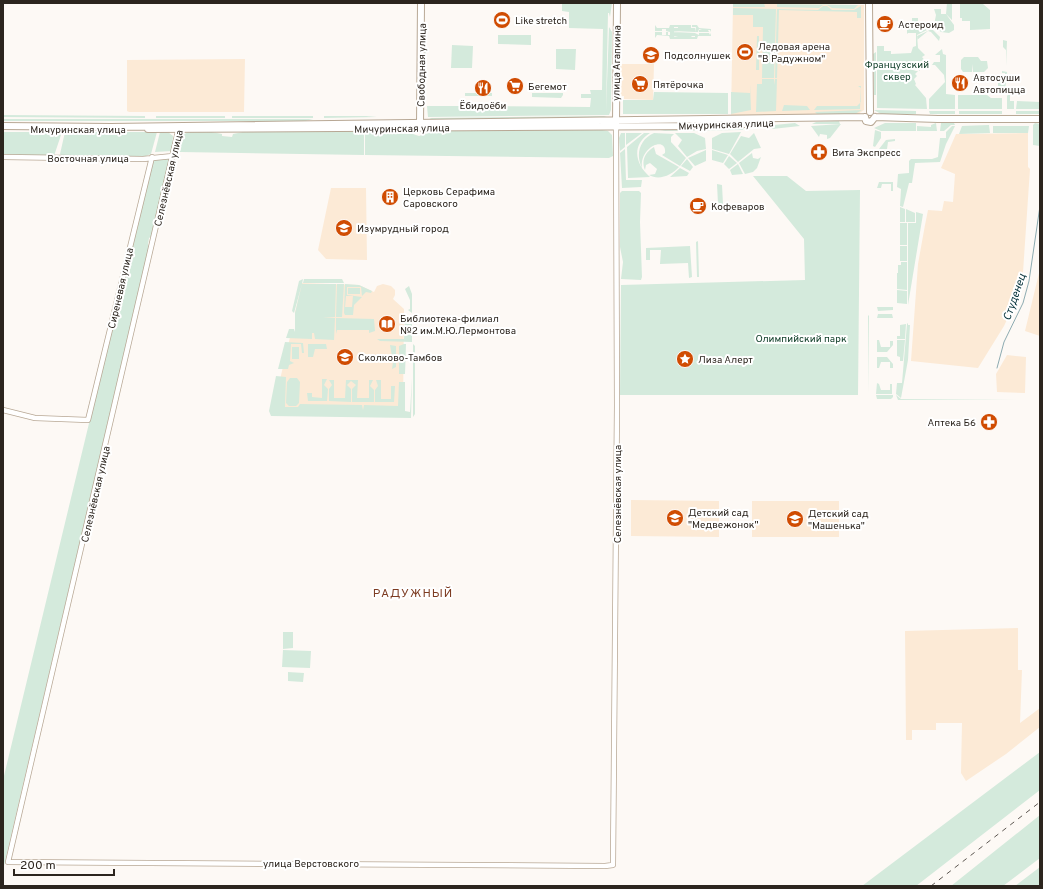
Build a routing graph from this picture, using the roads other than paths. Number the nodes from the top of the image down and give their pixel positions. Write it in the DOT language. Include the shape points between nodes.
graph roads {
  1 [pos="421,3"];
  2 [pos="617,3"];
  3 [pos="869,3"];
  4 [pos="870,112"];
  5 [pos="865,117"];
  6 [pos="875,117"];
  7 [pos="1040,119"];
  8 [pos="616,123"];
  9 [pos="420,125"];
  10 [pos="3,127"];
  11 [pos="179,127"];
  12 [pos="174,156"];
  13 [pos="152,157"];
  14 [pos="3,158"];
  15 [pos="3,410"];
  16 [pos="8,862"];
  17 [pos="613,865"];
  1 -- 9 [label="main road, Свободная улица"];
  2 -- 8 [label="main road, улица Агапкина"];
  3 -- 4 [label="main road"];
  4 -- 5 [label="main road"];
  4 -- 6 [label="main road"];
  5 -- 6 [label="main road" via="866,121 871,122"];
  5 -- 8 [label="main road, Мичуринская улица"];
  6 -- 7 [label="main road"];
  8 -- 9 [label="main road, Мичуринская улица"];
  8 -- 17 [label="street, Селезнёвская улица" via="617,406"];
  9 -- 11 [label="main road, Мичуринская улица"];
  10 -- 11 [label="main road, Мичуринская улица"];
  11 -- 12 [label="street, Селезнёвская улица"];
  12 -- 13 [label="street, Восточная улица"];
  12 -- 16 [label="street, Селезнёвская улица"];
  13 -- 14 [label="street, Восточная улица"];
  13 -- 15 [label="street, Сиреневая улица" via="88,420 35,418"];
  16 -- 17 [label="street, улица Верстовского"];
}
